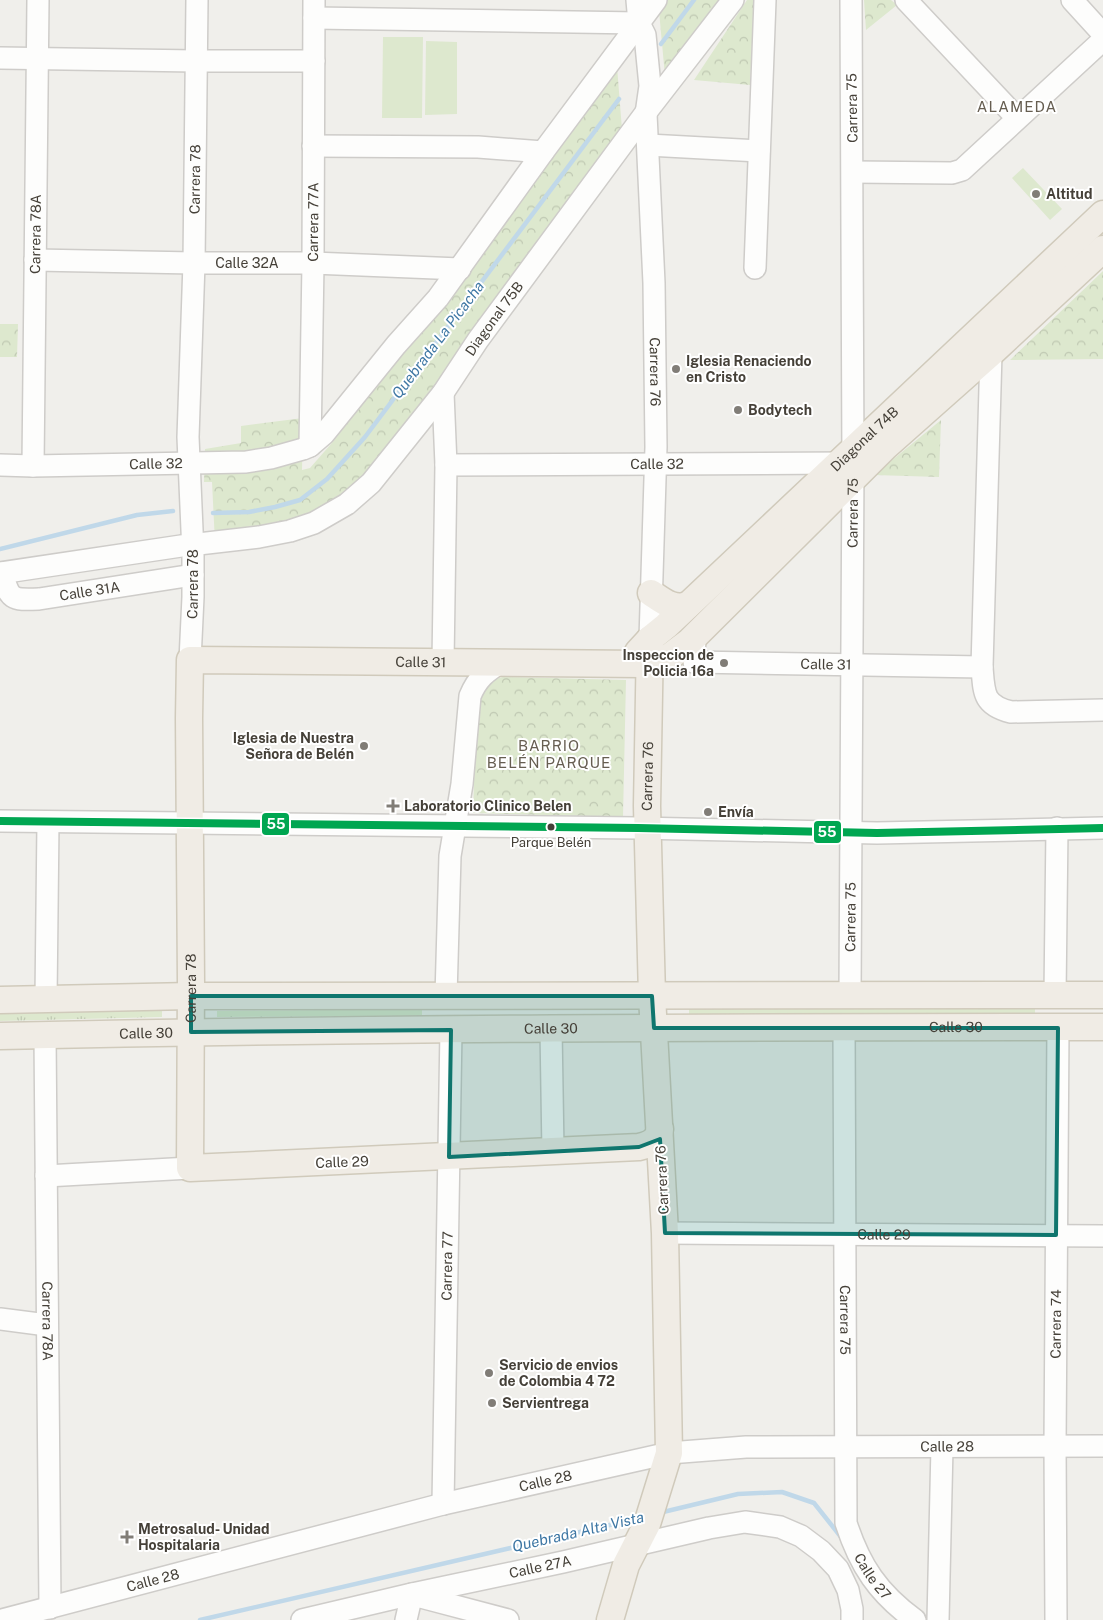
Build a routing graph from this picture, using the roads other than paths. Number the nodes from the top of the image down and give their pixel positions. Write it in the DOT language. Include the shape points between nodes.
graph roads {
  1 [pos="38,0"];
  2 [pos="197,0"];
  3 [pos="637,0"];
  4 [pos="656,0"];
  5 [pos="732,0"];
  6 [pos="765,0"];
  7 [pos="851,0"];
  8 [pos="906,0"];
  9 [pos="1072,0"];
  10 [pos="314,9"];
  11 [pos="637,34"];
  12 [pos="1103,34"];
  13 [pos="1103,40"];
  14 [pos="0,58"];
  15 [pos="37,58"];
  16 [pos="196,61"];
  17 [pos="314,61"];
  18 [pos="645,98"];
  19 [pos="1017,118"];
  20 [pos="648,145"];
  21 [pos="314,146"];
  22 [pos="759,151"];
  23 [pos="543,152"];
  24 [pos="853,172"];
  25 [pos="1103,214"];
  26 [pos="1103,248"];
  27 [pos="35,260"];
  28 [pos="194,263"];
  29 [pos="313,263"];
  30 [pos="755,268"];
  31 [pos="460,269"];
  32 [pos="991,353"];
  33 [pos="443,393"];
  34 [pos="310,446"];
  35 [pos="189,462"];
  36 [pos="655,464"];
  37 [pos="0,465"];
  38 [pos="446,465"];
  39 [pos="844,465"];
  40 [pos="33,466"];
  41 [pos="193,545"];
  42 [pos="1,573"];
  43 [pos="193,576"];
  44 [pos="650,593"];
  45 [pos="688,605"];
  46 [pos="695,636"];
  47 [pos="642,655"];
  48 [pos="190,660"];
  49 [pos="443,662"];
  50 [pos="502,662"];
  51 [pos="852,665"];
  52 [pos="982,668"];
  53 [pos="1103,710"];
  54 [pos="0,821"];
  55 [pos="48,822"];
  56 [pos="190,824"];
  57 [pos="454,826"];
  58 [pos="1057,828"];
  59 [pos="1103,828"];
  60 [pos="649,829"];
  61 [pos="850,832"];
  62 [pos="850,995"];
  63 [pos="1055,995"];
  64 [pos="1103,995"];
  65 [pos="191,996"];
  66 [pos="446,996"];
  67 [pos="652,996"];
  68 [pos="46,999"];
  69 [pos="0,1000"];
  70 [pos="1103,1027"];
  71 [pos="654,1028"];
  72 [pos="844,1028"];
  73 [pos="1058,1028"];
  74 [pos="550,1029"];
  75 [pos="451,1030"];
  76 [pos="191,1032"];
  77 [pos="45,1035"];
  78 [pos="0,1036"];
  79 [pos="660,1129"];
  80 [pos="639,1147"];
  81 [pos="553,1152"];
  82 [pos="449,1157"];
  83 [pos="661,1163"];
  84 [pos="190,1168"];
  85 [pos="46,1176"];
  86 [pos="665,1233"];
  87 [pos="845,1234"];
  88 [pos="1056,1235"];
  89 [pos="1103,1236"];
  90 [pos="0,1319"];
  91 [pos="47,1325"];
  92 [pos="1055,1445"];
  93 [pos="1103,1446"];
  94 [pos="846,1447"];
  95 [pos="942,1447"];
  96 [pos="669,1453"];
  97 [pos="442,1504"];
  98 [pos="846,1523"];
  99 [pos="642,1538"];
  100 [pos="412,1594"];
  101 [pos="50,1608"];
  102 [pos="502,1619"];
  103 [pos="2,1620"];
  104 [pos="302,1620"];
  105 [pos="406,1620"];
  106 [pos="610,1620"];
  107 [pos="627,1620"];
  108 [pos="852,1620"];
  109 [pos="915,1620"];
  110 [pos="938,1620"];
  111 [pos="1056,1620"];
  1 -- 15 [label="street, Carrera 78A"];
  2 -- 16 [label="street, Carrera 78"];
  3 -- 11 [label="street, Carrera 76"];
  4 -- 11 [label="street"];
  5 -- 18 [label="street, Diagonal 75B"];
  6 -- 22 [label="street"];
  7 -- 24 [label="street, Carrera 75"];
  8 -- 19 [label="street"];
  9 -- 12 [label="street"];
  10 -- 11 [label="street"];
  10 -- 17 [label="street, Carrera 77A"];
  11 -- 18 [label="street, Carrera 76"];
  11 -- 23 [label="street"];
  13 -- 19 [label="street"];
  14 -- 15 [label="street"];
  15 -- 16 [label="street"];
  15 -- 27 [label="street, Carrera 78A"];
  16 -- 17 [label="street"];
  16 -- 28 [label="street, Carrera 78"];
  17 -- 21 [label="street, Carrera 77A"];
  18 -- 20 [label="street, Carrera 76"];
  18 -- 33 [label="street, Diagonal 75B"];
  19 -- 24 [label="street" via="962,170 952,173"];
  20 -- 22 [label="street"];
  20 -- 36 [label="street, Carrera 76" via="654,283"];
  21 -- 23 [label="street" via="478,147"];
  21 -- 29 [label="street, Carrera 77A"];
  22 -- 30 [label="street"];
  23 -- 31 [label="street"];
  24 -- 39 [label="street, Carrera 75"];
  25 -- 39 [label="main road, Diagonal 74B"];
  26 -- 32 [label="main road, Diagonal 74B"];
  27 -- 28 [label="street, Calle 32A"];
  27 -- 40 [label="street, Carrera 78A"];
  28 -- 29 [label="street, Calle 32A"];
  28 -- 35 [label="street, Carrera 78"];
  29 -- 31 [label="street, Calle 32A"];
  29 -- 34 [label="street, Carrera 77A"];
  31 -- 34 [label="street" via="324,434"];
  32 -- 39 [label="main road, Diagonal 74B"];
  32 -- 52 [label="street"];
  33 -- 38 [label="street"];
  33 -- 41 [label="street, Diagonal 75B" via="371,483 347,504 314,523 290,531"];
  34 -- 35 [label="street, Calle 32" via="246,462"];
  35 -- 40 [label="street, Calle 32"];
  35 -- 41 [label="street, Carrera 78"];
  36 -- 38 [label="street, Calle 32"];
  36 -- 39 [label="street, Calle 32"];
  36 -- 44 [label="street, Carrera 76"];
  37 -- 40 [label="street, Calle 32"];
  38 -- 49 [label="street"];
  39 -- 45 [label="main road, Diagonal 74B"];
  39 -- 46 [label="main road, Diagonal 74B"];
  39 -- 51 [label="street, Carrera 75"];
  41 -- 42 [label="street, Calle 31A"];
  41 -- 43 [label="street, Carrera 78"];
  42 -- 43 [label="street, Calle 31A" via="8,592 13,598 23,600"];
  43 -- 48 [label="street, Carrera 78"];
  44 -- 45 [label="main road" via="672,606"];
  44 -- 47 [label="street, Carrera 76"];
  45 -- 47 [label="main road, Diagonal 74B"];
  46 -- 47 [label="main road, Diagonal 74B" via="665,660"];
  46 -- 51 [label="street, Calle 31" via="694,662"];
  47 -- 50 [label="main road, Calle 31"];
  47 -- 60 [label="main road, Carrera 76"];
  48 -- 49 [label="main road, Calle 31"];
  48 -- 56 [label="main road, Carrera 78"];
  49 -- 50 [label="main road, Calle 31"];
  50 -- 57 [label="street" via="485,672 470,696 462,784"];
  51 -- 52 [label="street, Calle 31"];
  51 -- 61 [label="street, Carrera 75"];
  52 -- 53 [label="street" via="984,690 992,704 1001,709 1011,712"];
  54 -- 55 [label="street"];
  55 -- 56 [label="street"];
  55 -- 68 [label="street"];
  56 -- 57 [label="street"];
  56 -- 65 [label="main road, Carrera 78"];
  57 -- 60 [label="street"];
  57 -- 66 [label="street" via="450,856"];
  58 -- 59 [label="street"];
  58 -- 61 [label="street"];
  58 -- 63 [label="street"];
  60 -- 61 [label="street"];
  60 -- 67 [label="main road, Carrera 76"];
  61 -- 62 [label="street, Carrera 75"];
  62 -- 63 [label="main road"];
  62 -- 67 [label="main road"];
  63 -- 64 [label="main road"];
  65 -- 66 [label="main road"];
  65 -- 68 [label="main road"];
  65 -- 76 [label="main road, Carrera 78"];
  66 -- 67 [label="main road"];
  67 -- 71 [label="main road, Carrera 76"];
  68 -- 69 [label="main road"];
  70 -- 73 [label="main road, Calle 30"];
  71 -- 72 [label="main road, Calle 30"];
  71 -- 74 [label="main road, Calle 30"];
  71 -- 79 [label="main road, Carrera 76"];
  72 -- 73 [label="main road, Calle 30"];
  72 -- 87 [label="street, Carrera 75"];
  73 -- 88 [label="street, Carrera 74"];
  74 -- 75 [label="main road, Calle 30"];
  74 -- 81 [label="street"];
  75 -- 76 [label="main road, Calle 30"];
  75 -- 82 [label="street, Carrera 77"];
  76 -- 77 [label="main road, Calle 30"];
  76 -- 84 [label="main road, Carrera 78"];
  77 -- 78 [label="main road, Calle 30"];
  77 -- 85 [label="street, Carrera 78A"];
  79 -- 80 [label="main road, Calle 29" via="656,1139"];
  79 -- 83 [label="main road, Carrera 76"];
  80 -- 81 [label="main road, Calle 29"];
  80 -- 83 [label="main road" via="653,1152"];
  81 -- 82 [label="main road, Calle 29"];
  82 -- 84 [label="main road, Calle 29"];
  82 -- 97 [label="street, Carrera 77"];
  83 -- 86 [label="main road, Carrera 76"];
  84 -- 85 [label="street, Calle 29"];
  85 -- 91 [label="street, Carrera 78A"];
  86 -- 87 [label="street, Calle 29"];
  86 -- 96 [label="main road, Carrera 76"];
  87 -- 88 [label="street, Calle 29"];
  87 -- 94 [label="street, Carrera 75"];
  88 -- 89 [label="street, Calle 29"];
  88 -- 92 [label="street, Carrera 74"];
  90 -- 91 [label="street"];
  91 -- 101 [label="street, Carrera 78A"];
  92 -- 93 [label="street, Calle 28"];
  92 -- 95 [label="street, Calle 28"];
  92 -- 111 [label="street, Carrera 74"];
  94 -- 95 [label="street, Calle 28"];
  94 -- 96 [label="street, Calle 28" via="746,1447"];
  94 -- 98 [label="street, Carrera 75"];
  95 -- 110 [label="street"];
  96 -- 97 [label="street, Calle 28"];
  96 -- 99 [label="main road, Carrera 76"];
  97 -- 101 [label="street, Calle 28"];
  98 -- 109 [label="street, Calle 27" via="865,1569 897,1607"];
  99 -- 100 [label="street, Calle 27A" via="564,1562"];
  99 -- 106 [label="main road, Carrera 76" via="626,1565"];
  99 -- 107 [label="main road, Carrera 76" via="643,1564"];
  99 -- 108 [label="street, Calle 27A" via="745,1522 780,1527 800,1536 838,1569 848,1590"];
  100 -- 102 [label="street"];
  100 -- 104 [label="street, Calle 27A"];
  100 -- 105 [label="street"];
  101 -- 103 [label="street, Calle 28"];
}
